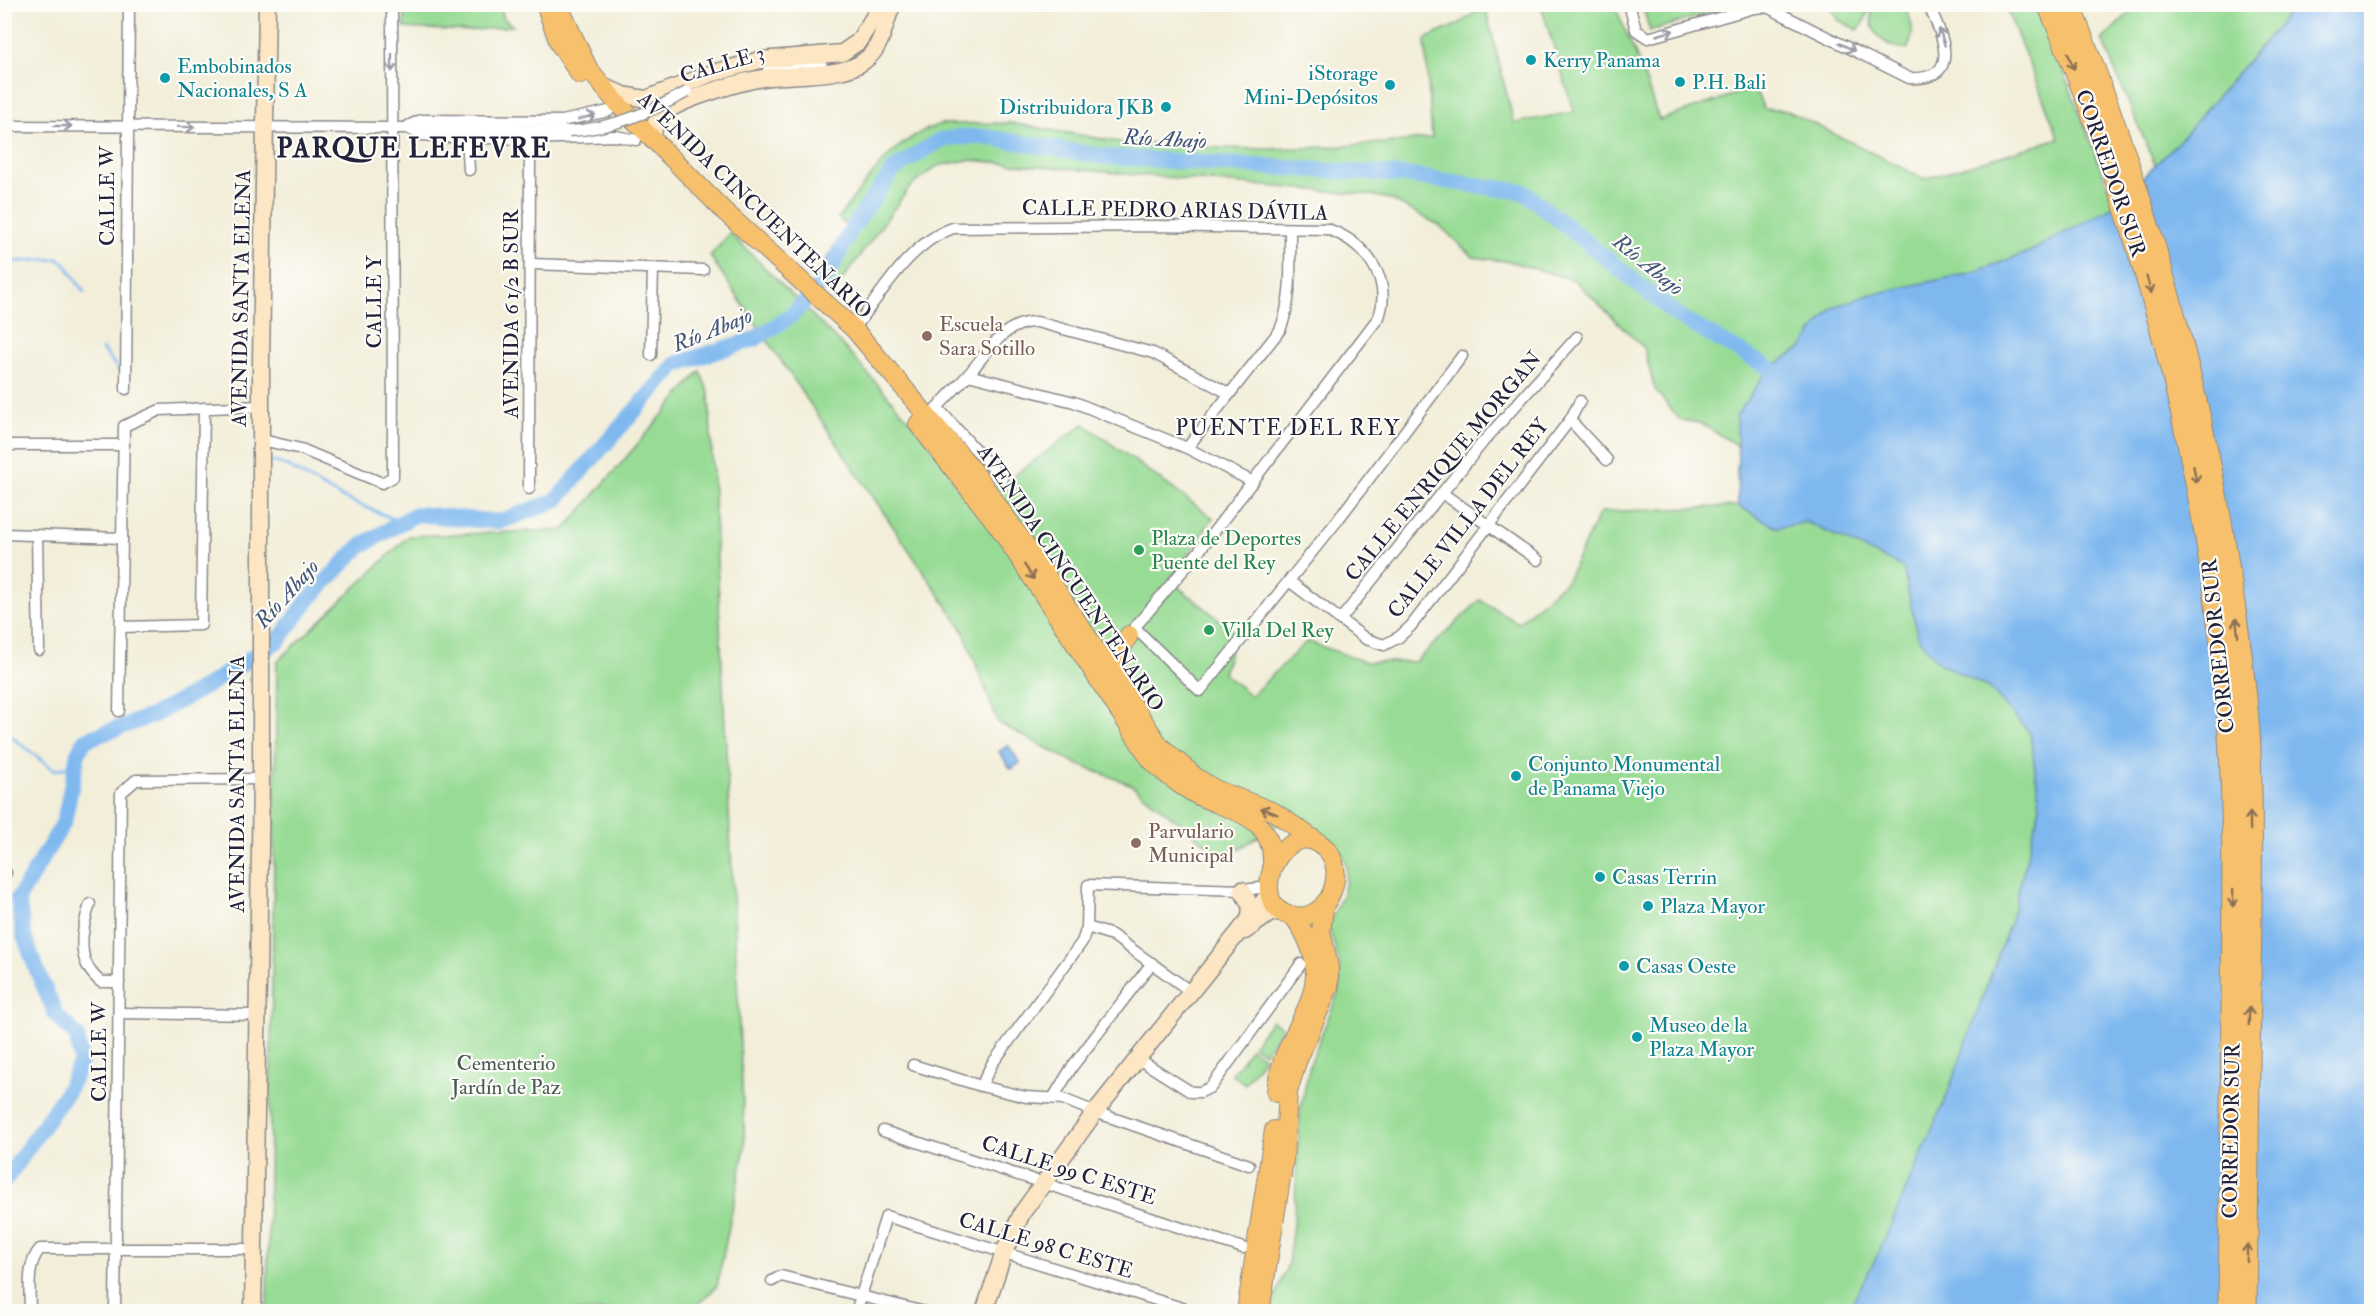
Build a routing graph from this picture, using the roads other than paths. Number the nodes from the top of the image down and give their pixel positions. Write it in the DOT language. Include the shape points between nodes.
graph roads {
  1 [pos="129,4"];
  2 [pos="267,4"];
  3 [pos="392,4"];
  4 [pos="545,4"];
  5 [pos="558,4"];
  6 [pos="1629,4"];
  7 [pos="1928,4"];
  8 [pos="2056,5"];
  9 [pos="1767,6"];
  10 [pos="888,8"];
  11 [pos="604,87"];
  12 [pos="646,99"];
  13 [pos="609,111"];
  14 [pos="661,115"];
  15 [pos="4,126"];
  16 [pos="127,126"];
  17 [pos="265,128"];
  18 [pos="393,128"];
  19 [pos="405,128"];
  20 [pos="467,137"];
  21 [pos="530,139"];
  22 [pos="645,140"];
  23 [pos="469,170"];
  24 [pos="1290,230"];
  25 [pos="531,264"];
  26 [pos="653,268"];
  27 [pos="704,270"];
  28 [pos="826,309"];
  29 [pos="854,329"];
  30 [pos="1577,338"];
  31 [pos="651,355"];
  32 [pos="1462,356"];
  33 [pos="968,375"];
  34 [pos="126,388"];
  35 [pos="1230,394"];
  36 [pos="1580,401"];
  37 [pos="262,406"];
  38 [pos="204,408"];
  39 [pos="932,412"];
  40 [pos="1570,420"];
  41 [pos="262,440"];
  42 [pos="4,445"];
  43 [pos="124,445"];
  44 [pos="1187,448"];
  45 [pos="1607,460"];
  46 [pos="1002,479"];
  47 [pos="1253,482"];
  48 [pos="529,489"];
  49 [pos="1442,493"];
  50 [pos="1489,524"];
  51 [pos="4,534"];
  52 [pos="37,535"];
  53 [pos="122,538"];
  54 [pos="1538,560"];
  55 [pos="1289,580"];
  56 [pos="1340,621"];
  57 [pos="120,627"];
  58 [pos="1087,636"];
  59 [pos="1129,636"];
  60 [pos="39,650"];
  61 [pos="1103,660"];
  62 [pos="1117,681"];
  63 [pos="119,711"];
  64 [pos="1164,773"];
  65 [pos="261,779"];
  66 [pos="1318,842"];
  67 [pos="1272,866"];
  68 [pos="1242,890"];
  69 [pos="1269,890"];
  70 [pos="1325,903"];
  71 [pos="90,904"];
  72 [pos="1287,914"];
  73 [pos="1250,915"];
  74 [pos="1087,927"];
  75 [pos="1227,944"];
  76 [pos="1152,963"];
  77 [pos="1301,964"];
  78 [pos="119,982"];
  79 [pos="1190,991"];
  80 [pos="119,1013"];
  81 [pos="256,1015"];
  82 [pos="1137,1058"];
  83 [pos="913,1065"];
  84 [pos="981,1086"];
  85 [pos="1053,1098"];
  86 [pos="1095,1112"];
  87 [pos="883,1131"];
  88 [pos="1249,1165"];
  89 [pos="1045,1182"];
  90 [pos="1243,1248"];
  91 [pos="116,1249"];
  92 [pos="254,1249"];
  93 [pos="1004,1252"];
  94 [pos="772,1281"];
  95 [pos="861,1295"];
  96 [pos="30,1311"];
  97 [pos="115,1311"];
  98 [pos="254,1311"];
  99 [pos="856,1311"];
  100 [pos="925,1311"];
  101 [pos="984,1311"];
  102 [pos="1195,1311"];
  103 [pos="1246,1311"];
  104 [pos="1260,1311"];
  105 [pos="2229,1311"];
  106 [pos="2246,1311"];
  1 -- 16 [label="street, CALLE W"];
  2 -- 17 [label="street, AVENIDA SANTA ELENA"];
  3 -- 18 [label="street, CALLE Y, one-way"];
  4 -- 13 [label="main road, AVENIDA CINCUENTENARIO" via="559,43"];
  5 -- 11 [label="main road, AVENIDA CINCUENTENARIO" via="579,51"];
  6 -- 9 [label="street, one-way" via="1636,30 1647,38"];
  9 -- 7 [label="street, one-way" via="1909,78 1923,79 1939,70 1946,56 1944,38"];
  8 -- 105 [label="highway, CORREDOR SUR, one-way" via="2141,256 2189,442 2211,575 2229,736 2234,879"];
  106 -- 8 [label="highway, CORREDOR SUR, one-way" via="2250,770 2236,620 2219,506 2176,322 2104,93"];
  10 -- 12 [label="street" via="847,51 760,60"];
  10 -- 14 [label="street" via="886,29 878,45 851,68 786,79 768,77 723,88"];
  10 -- 19 [label="street, CALLE 3, bridge" via="866,48 843,63 764,70 687,92 633,118 596,128"];
  11 -- 12 [label="street" via="624,96"];
  11 -- 22 [label="main road, AVENIDA CINCUENTENARIO"];
  12 -- 14 [label="street" via="647,113"];
  19 -- 13 [label="street, CALLE 3, one-way" via="421,120 574,121"];
  13 -- 22 [label="main road, AVENIDA CINCUENTENARIO"];
  14 -- 22 [label="street"];
  15 -- 16 [label="street, CALLE 3, one-way"];
  16 -- 17 [label="street, CALLE 3, one-way"];
  16 -- 34 [label="street, CALLE W"];
  17 -- 18 [label="street, CALLE 3"];
  17 -- 37 [label="street, AVENIDA SANTA ELENA"];
  18 -- 19 [label="street, CALLE 3"];
  18 -- 41 [label="street, CALLE Y" via="393,477 382,483 301,449"];
  19 -- 20 [label="street, CALLE 3" via="422,135"];
  20 -- 21 [label="street, CALLE 3"];
  20 -- 23 [label="street"];
  21 -- 22 [label="street, CALLE 3" via="616,136"];
  21 -- 25 [label="street, AVENIDA 6 1/2 B SUR"];
  22 -- 28 [label="main road, AVENIDA CINCUENTENARIO" via="717,218"];
  24 -- 29 [label="street, CALLE PEDRO ARIAS DÁVILA" via="1155,226 953,228 935,234 916,250"];
  24 -- 35 [label="street" via="1286,315 1273,340"];
  24 -- 47 [label="street, CALLE PEDRO ARIAS DÁVILA" via="1327,229 1351,240 1367,255 1383,299 1379,316"];
  25 -- 26 [label="street"];
  25 -- 48 [label="street, AVENIDA 6 1/2 B SUR"];
  26 -- 27 [label="street"];
  26 -- 31 [label="street"];
  28 -- 29 [label="main road, AVENIDA CINCUENTENARIO"];
  28 -- 64 [label="main road, AVENIDA CINCUENTENARIO, one-way" via="982,504 1142,748"];
  29 -- 39 [label="main road, AVENIDA CINCUENTENARIO"];
  30 -- 49 [label="street, CALLE ENRIQUE MORGAN"];
  32 -- 55 [label="street"];
  33 -- 35 [label="street" via="1007,330 1026,321 1153,353"];
  33 -- 39 [label="street"];
  33 -- 44 [label="street" via="1074,402"];
  35 -- 44 [label="street"];
  36 -- 40 [label="street, CALLE VILLA DEL REY"];
  37 -- 38 [label="street"];
  37 -- 41 [label="street, AVENIDA SANTA ELENA"];
  38 -- 43 [label="street" via="160,410 124,426"];
  38 -- 57 [label="street" via="201,625"];
  39 -- 46 [label="street"];
  39 -- 58 [label="main road, AVENIDA CINCUENTENARIO"];
  40 -- 45 [label="street"];
  40 -- 50 [label="street, CALLE VILLA DEL REY"];
  41 -- 65 [label="street, AVENIDA SANTA ELENA"];
  42 -- 43 [label="street"];
  43 -- 53 [label="street"];
  44 -- 47 [label="street"];
  47 -- 59 [label="street, CALLE PEDRO ARIAS DÁVILA"];
  49 -- 50 [label="street"];
  49 -- 56 [label="street, CALLE ENRIQUE MORGAN"];
  50 -- 54 [label="street"];
  50 -- 56 [label="street, CALLE VILLA DEL REY" via="1399,637 1384,645 1366,639"];
  51 -- 52 [label="street"];
  52 -- 53 [label="street"];
  52 -- 60 [label="street"];
  53 -- 57 [label="street"];
  55 -- 56 [label="street, CALLE VILLA DEL REY"];
  55 -- 59 [label="street" via="1200,692"];
  57 -- 63 [label="street"];
  58 -- 59 [label="main road" via="1108,644"];
  58 -- 61 [label="main road, AVENIDA CINCUENTENARIO"];
  59 -- 61 [label="street, CALLE PEDRO ARIAS DÁVILA"];
  59 -- 62 [label="main road" via="1116,659"];
  61 -- 62 [label="main road, AVENIDA CINCUENTENARIO"];
  61 -- 64 [label="main road" via="1106,681"];
  66 -- 62 [label="main road, AVENIDA CINCUENTENARIO, one-way" via="1274,812 1215,789 1187,772 1160,746"];
  64 -- 67 [label="main road, AVENIDA CINCUENTENARIO" via="1196,795 1257,823 1270,840"];
  65 -- 78 [label="street, CALLE W" via="136,780 121,793"];
  65 -- 81 [label="street, AVENIDA SANTA ELENA"];
  66 -- 67 [label="main road" via="1293,842"];
  66 -- 70 [label="main road" via="1330,852 1335,864 1335,885"];
  67 -- 69 [label="main road"];
  68 -- 69 [label="street"];
  68 -- 73 [label="street" via="1251,907"];
  68 -- 74 [label="street" via="1088,885"];
  69 -- 72 [label="main road"];
  69 -- 73 [label="street"];
  70 -- 72 [label="main road" via="1313,913"];
  70 -- 104 [label="main road" via="1322,931 1329,987 1288,1092 1284,1160"];
  71 -- 78 [label="street" via="81,945 86,964 101,982"];
  72 -- 75 [label="street" via="1260,920"];
  72 -- 103 [label="main road" via="1309,941 1316,984 1285,1057 1277,1088 1268,1186"];
  73 -- 75 [label="street"];
  74 -- 76 [label="street" via="1112,935"];
  74 -- 84 [label="street" via="1082,942 992,1064"];
  75 -- 79 [label="street"];
  76 -- 79 [label="street"];
  76 -- 85 [label="street"];
  77 -- 82 [label="street" via="1211,1087 1191,1092"];
  78 -- 80 [label="street, CALLE W"];
  79 -- 82 [label="street"];
  80 -- 81 [label="street"];
  80 -- 91 [label="street, CALLE W"];
  81 -- 92 [label="street, AVENIDA SANTA ELENA"];
  82 -- 86 [label="street"];
  83 -- 84 [label="street"];
  84 -- 85 [label="street" via="1026,1097"];
  85 -- 86 [label="street"];
  86 -- 88 [label="street"];
  86 -- 89 [label="street"];
  87 -- 89 [label="street, CALLE 99 C ESTE"];
  89 -- 90 [label="street, CALLE 99 C ESTE"];
  89 -- 93 [label="street" via="1022,1213"];
  91 -- 92 [label="street"];
  91 -- 96 [label="street" via="40,1249 33,1256 31,1267"];
  91 -- 97 [label="street, CALLE W"];
  92 -- 98 [label="street, AVENIDA SANTA ELENA"];
  93 -- 95 [label="street, CALLE 98 C ESTE" via="886,1216"];
  93 -- 101 [label="street"];
  93 -- 102 [label="street, CALLE 98 C ESTE"];
  94 -- 95 [label="street" via="781,1276"];
  95 -- 99 [label="street"];
  95 -- 100 [label="street"];
}
